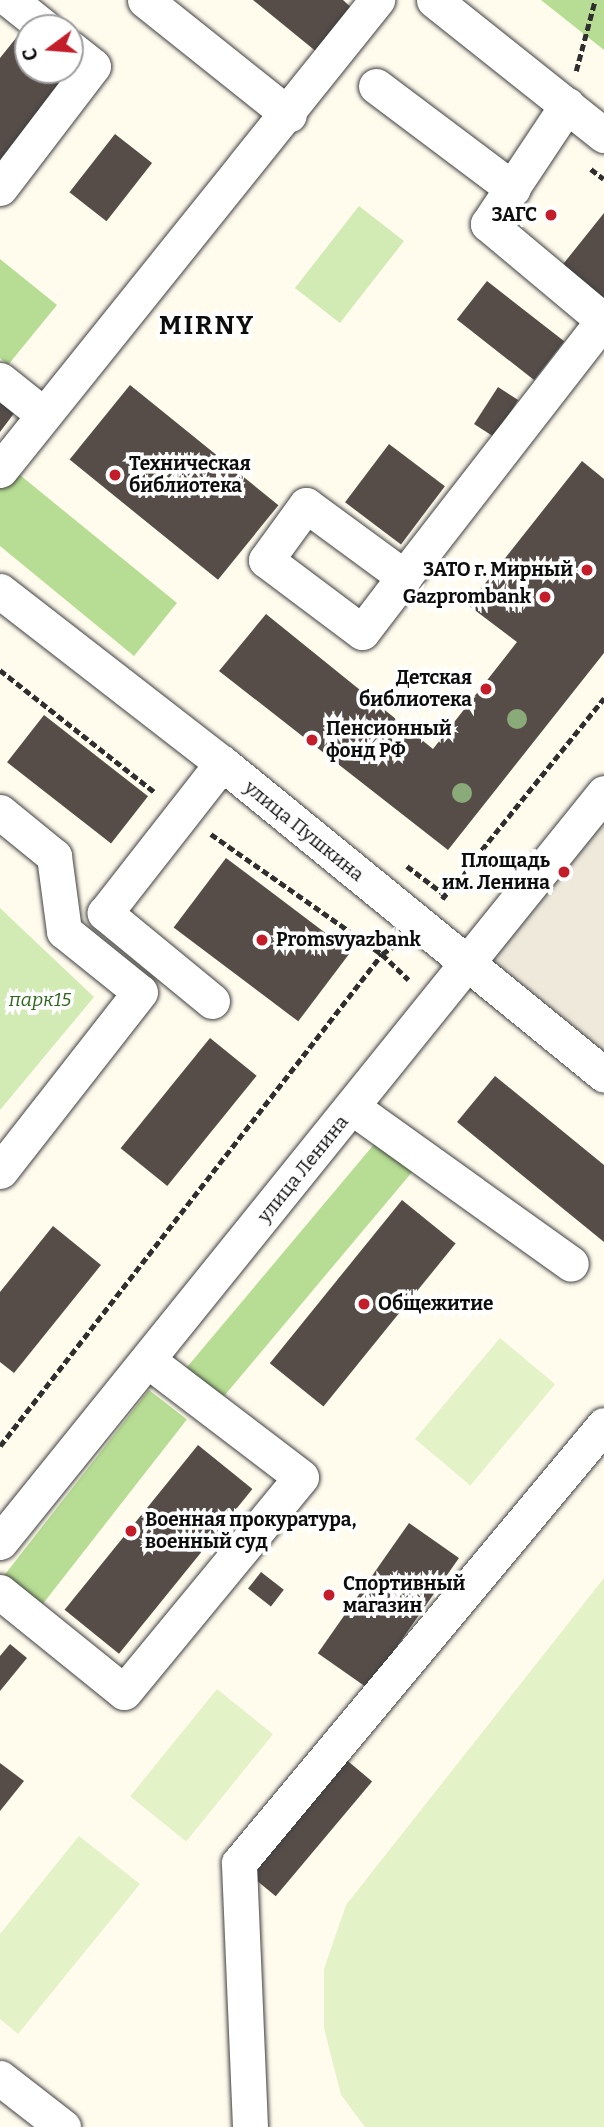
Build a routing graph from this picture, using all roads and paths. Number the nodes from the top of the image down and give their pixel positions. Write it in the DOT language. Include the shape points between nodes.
graph roads {
  1 [pos="10,0"];
  2 [pos="145,0"];
  3 [pos="377,0"];
  4 [pos="434,0"];
  5 [pos="594,0"];
  6 [pos="28,14"];
  7 [pos="84,59"];
  8 [pos="84,78"];
  9 [pos="79,84"];
  10 [pos="376,86"];
  11 [pos="567,105"];
  12 [pos="289,116"];
  13 [pos="604,135"];
  14 [pos="0,188"];
  15 [pos="513,190"];
  16 [pos="0,380"];
  17 [pos="44,415"];
  18 [pos="0,470"];
  19 [pos="404,576"];
  20 [pos="0,591"];
  21 [pos="0,670"];
  22 [pos="604,698"];
  23 [pos="222,763"];
  24 [pos="604,793"];
  25 [pos="0,812"];
  26 [pos="181,812"];
  27 [pos="422,927"];
  28 [pos="382,954"];
  29 [pos="467,961"];
  30 [pos="212,1001"];
  31 [pos="435,1006"];
  32 [pos="604,1075"];
  33 [pos="352,1107"];
  34 [pos="0,1171"];
  35 [pos="571,1264"];
  36 [pos="149,1361"];
  37 [pos="604,1425"];
  38 [pos="0,1446"];
  39 [pos="0,1542"];
  40 [pos="0,1592"];
  41 [pos="0,2078"];
  42 [pos="63,2127"];
  43 [pos="250,2127"];
  1 -- 6 [label="street"];
  2 -- 12 [label="street"];
  3 -- 12 [label="street"];
  4 -- 11 [label="street"];
  5 -- 11 [label="path"];
  7 -- 8 [label="street" via="93,66"];
  9 -- 14 [label="street"];
  10 -- 15 [label="street"];
  11 -- 13 [label="street"];
  11 -- 15 [label="street"];
  12 -- 17 [label="street"];
  15 -- 19 [label="street" via="488,224 603,320"];
  16 -- 17 [label="street"];
  17 -- 18 [label="street"];
  20 -- 23 [label="street, улица Пушкина"];
  21 -- 26 [label="path"];
  22 -- 27 [label="path"];
  23 -- 26 [label="street"];
  23 -- 27 [label="street, улица Пушкина"];
  24 -- 29 [label="street, улица Ленина"];
  25 -- 34 [label="street" via="54,856 64,931 140,992"];
  26 -- 28 [label="path"];
  26 -- 30 [label="street" via="105,913"];
  27 -- 28 [label="path"];
  27 -- 29 [label="street, улица Пушкина"];
  28 -- 31 [label="path"];
  28 -- 38 [label="path"];
  29 -- 31 [label="street, улица Ленина"];
  29 -- 32 [label="street, улица Пушкина"];
  31 -- 33 [label="street, улица Ленина"];
  33 -- 35 [label="street"];
  33 -- 36 [label="street, улица Ленина"];
  36 -- 39 [label="street, улица Ленина"];
  36 -- 40 [label="street" via="301,1477 124,1692"];
  37 -- 43 [label="street" via="239,1863"];
  41 -- 42 [label="street"];
}
